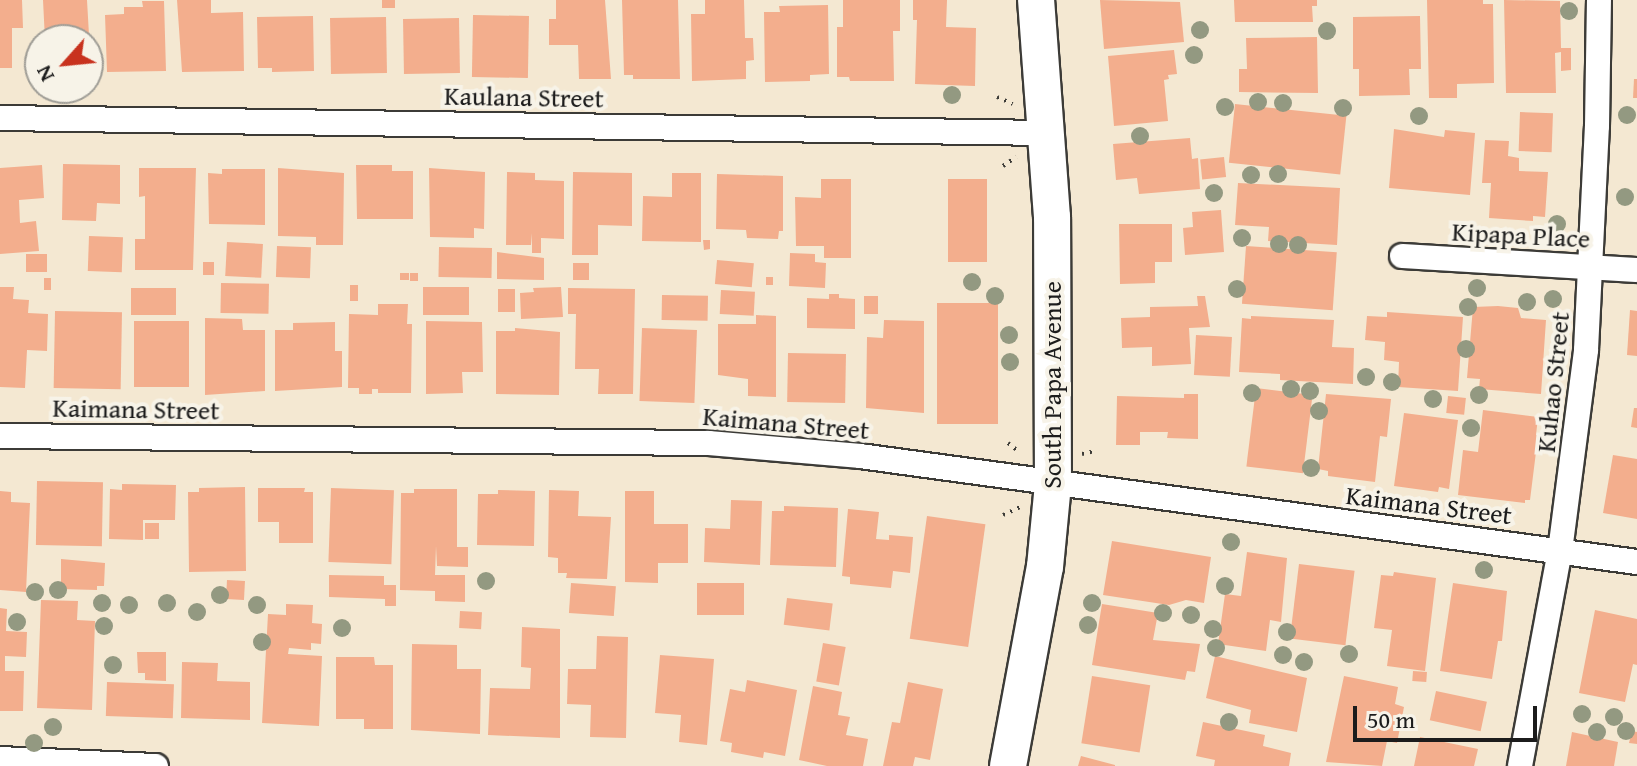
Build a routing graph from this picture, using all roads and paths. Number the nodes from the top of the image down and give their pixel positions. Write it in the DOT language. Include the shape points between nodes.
graph roads {
  1 [pos="1036,0"];
  2 [pos="1599,0"];
  3 [pos="997,97"];
  4 [pos="1018,106"];
  5 [pos="0,118"];
  6 [pos="1034,143"];
  7 [pos="1003,166"];
  8 [pos="1402,256"];
  9 [pos="1592,267"];
  10 [pos="1637,270"];
  11 [pos="0,436"];
  12 [pos="1095,451"];
  13 [pos="1076,456"];
  14 [pos="1039,494"];
  15 [pos="1003,515"];
  16 [pos="1560,551"];
  17 [pos="1637,562"];
  18 [pos="0,759"];
  19 [pos="156,766"];
  20 [pos="1008,766"];
  21 [pos="1520,766"];
  1 -- 6 [label="street, South Papa Avenue"];
  2 -- 9 [label="street, Kuhao Street"];
  3 -- 4 [label="path"];
  5 -- 6 [label="street, Kaulana Street"];
  6 -- 7 [label="path"];
  6 -- 14 [label="street, South Papa Avenue" via="1055,348"];
  8 -- 9 [label="street, Kipapa Place"];
  9 -- 10 [label="street, Kipapa Place"];
  9 -- 16 [label="street, Kuhao Street"];
  11 -- 14 [label="street, Kaimana Street" via="709,443 860,456"];
  12 -- 13 [label="path"];
  14 -- 15 [label="path"];
  14 -- 16 [label="street, Kaimana Street"];
  14 -- 20 [label="street, South Papa Avenue" via="1045,567"];
  16 -- 17 [label="street, Kaimana Street"];
  16 -- 21 [label="street, Kuhao Street"];
  18 -- 19 [label="street"];
}
